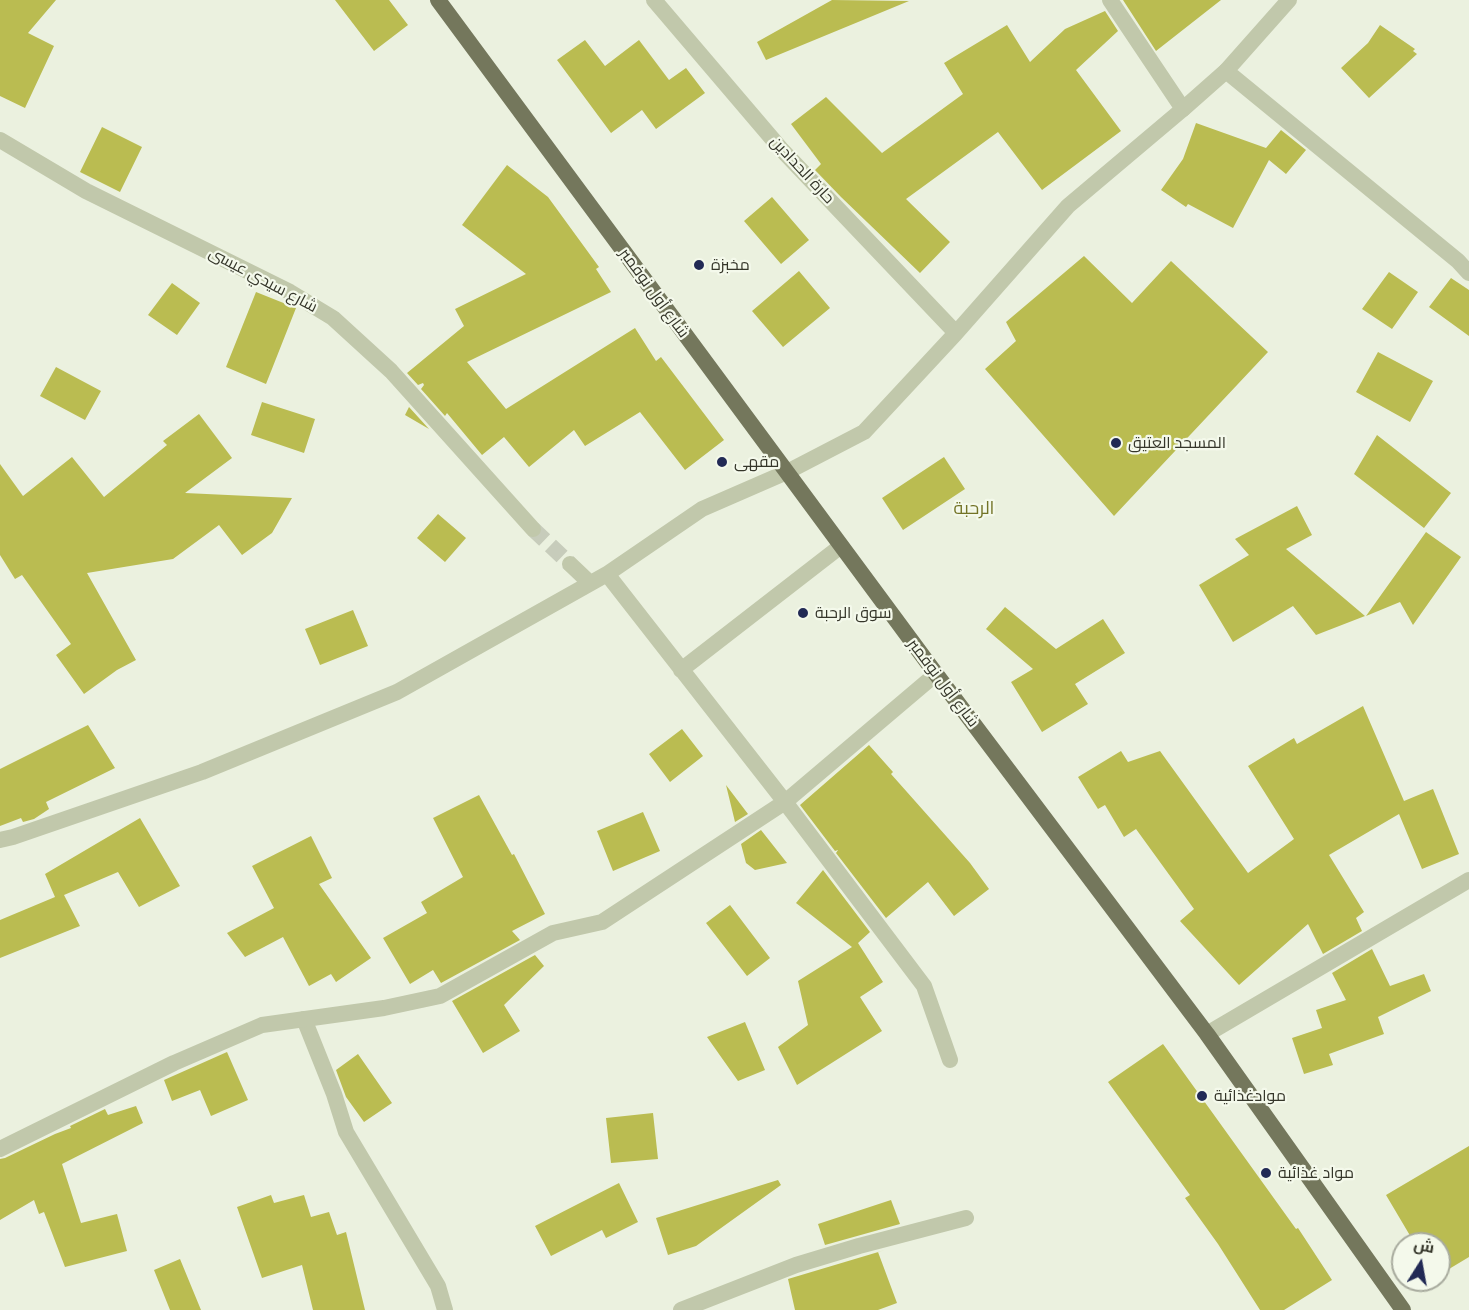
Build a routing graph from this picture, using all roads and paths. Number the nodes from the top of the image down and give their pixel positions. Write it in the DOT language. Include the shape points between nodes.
graph roads {
  1 [pos="438,0"];
  2 [pos="654,0"];
  3 [pos="1110,0"];
  4 [pos="1288,0"];
  5 [pos="1226,71"];
  6 [pos="1183,109"];
  7 [pos="0,140"];
  8 [pos="1469,273"];
  9 [pos="956,333"];
  10 [pos="787,472"];
  11 [pos="532,529"];
  12 [pos="841,546"];
  13 [pos="570,564"];
  14 [pos="608,573"];
  15 [pos="590,583"];
  16 [pos="681,670"];
  17 [pos="936,674"];
  18 [pos="785,802"];
  19 [pos="0,840"];
  20 [pos="1469,880"];
  21 [pos="304,1019"];
  22 [pos="1207,1034"];
  23 [pos="950,1060"];
  24 [pos="0,1149"];
  25 [pos="966,1218"];
  26 [pos="445,1310"];
  27 [pos="681,1310"];
  28 [pos="1403,1310"];
  1 -- 10 [label="main road, شارع أول نوفمبر"];
  2 -- 9 [label="street, حارة الحدادين" via="781,149"];
  3 -- 6 [label="street"];
  4 -- 5 [label="street"];
  5 -- 6 [label="street"];
  5 -- 8 [label="street"];
  6 -- 9 [label="street" via="1068,206"];
  7 -- 11 [label="street, شارع سيدي عيسى" via="86,191 290,292 333,318 391,371"];
  9 -- 10 [label="street" via="864,432"];
  10 -- 12 [label="main road, شارع أول نوفمبر"];
  10 -- 14 [label="street" via="702,509"];
  12 -- 16 [label="street"];
  12 -- 17 [label="main road, شارع أول نوفمبر"];
  13 -- 15 [label="street"];
  14 -- 15 [label="street"];
  14 -- 16 [label="street"];
  15 -- 19 [label="street" via="397,692 202,772"];
  16 -- 18 [label="street"];
  17 -- 18 [label="street"];
  17 -- 22 [label="main road, شارع أول نوفمبر"];
  18 -- 21 [label="street" via="602,922 553,933 440,996"];
  18 -- 23 [label="street" via="924,986"];
  20 -- 22 [label="street"];
  21 -- 24 [label="street" via="262,1025 174,1063"];
  21 -- 26 [label="street" via="346,1132 438,1286"];
  22 -- 28 [label="main road, شارع أول نوفمبر"];
  25 -- 27 [label="street" via="796,1265"];
}
